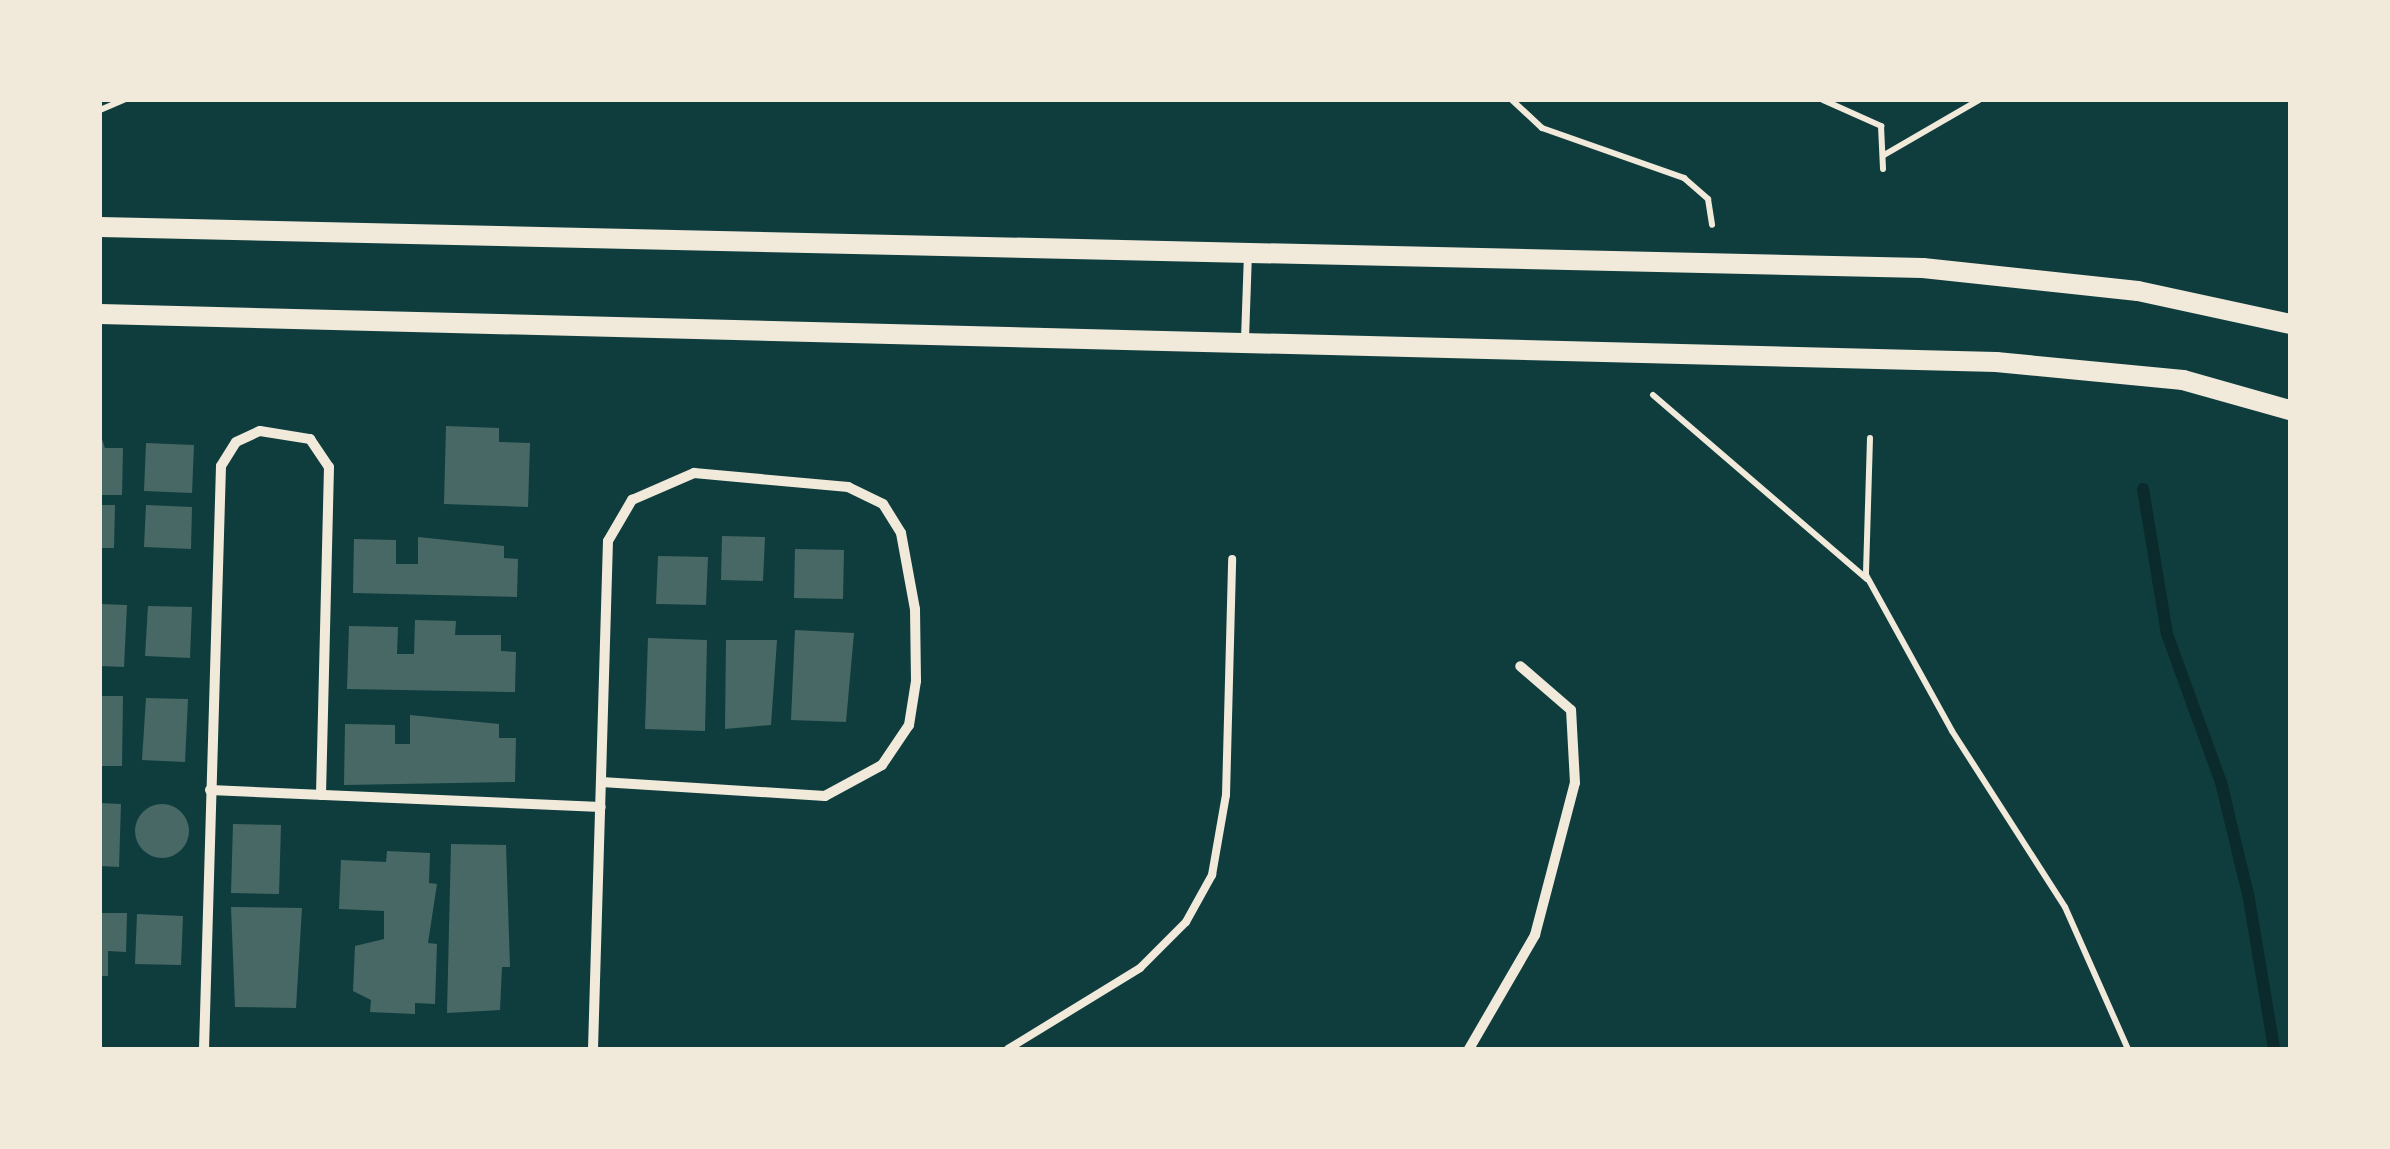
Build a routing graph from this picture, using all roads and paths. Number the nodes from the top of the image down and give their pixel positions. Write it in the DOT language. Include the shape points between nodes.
graph roads {
  1 [pos="124,100"];
  2 [pos="1512,100"];
  3 [pos="1822,100"];
  4 [pos="1979,100"];
  5 [pos="100,110"];
  6 [pos="1884,155"];
  7 [pos="1883,170"];
  8 [pos="1712,225"];
  9 [pos="100,227"];
  10 [pos="1248,255"];
  11 [pos="100,314"];
  12 [pos="2290,324"];
  13 [pos="1245,339"];
  14 [pos="1652,394"];
  15 [pos="2290,410"];
  16 [pos="1870,438"];
  17 [pos="1232,559"];
  18 [pos="1870,581"];
  19 [pos="1520,666"];
  20 [pos="602,782"];
  21 [pos="210,790"];
  22 [pos="321,795"];
  23 [pos="601,807"];
  24 [pos="204,1049"];
  25 [pos="593,1049"];
  26 [pos="1008,1049"];
  27 [pos="1470,1049"];
  28 [pos="2128,1049"];
  1 -- 5 [label="path"];
  2 -- 8 [label="path" via="1542,128 1684,178 1708,199"];
  3 -- 6 [label="path" via="1881,126"];
  4 -- 6 [label="path"];
  6 -- 7 [label="path"];
  9 -- 10 [label="main road"];
  10 -- 12 [label="main road" via="1923,268 2138,292"];
  10 -- 13 [label="lane"];
  11 -- 13 [label="main road"];
  13 -- 15 [label="main road" via="2067,366 2182,380"];
  14 -- 18 [label="path"];
  16 -- 18 [label="path"];
  17 -- 26 [label="lane" via="1226,795 1212,875 1186,922 1140,968"];
  18 -- 28 [label="path" via="1952,731 2066,906"];
  19 -- 27 [label="street" via="1571,710 1575,784 1535,934"];
  20 -- 20 [label="street" via="608,541 632,500 694,473 848,487 882,504 901,533 916,645 909,726 882,765 824,796"];
  20 -- 23 [label="street"];
  21 -- 22 [label="street"];
  21 -- 22 [label="street" via="220,466 248,434 292,432 320,448 331,483"];
  21 -- 24 [label="street"];
  22 -- 23 [label="street"];
  23 -- 25 [label="street"];
}
